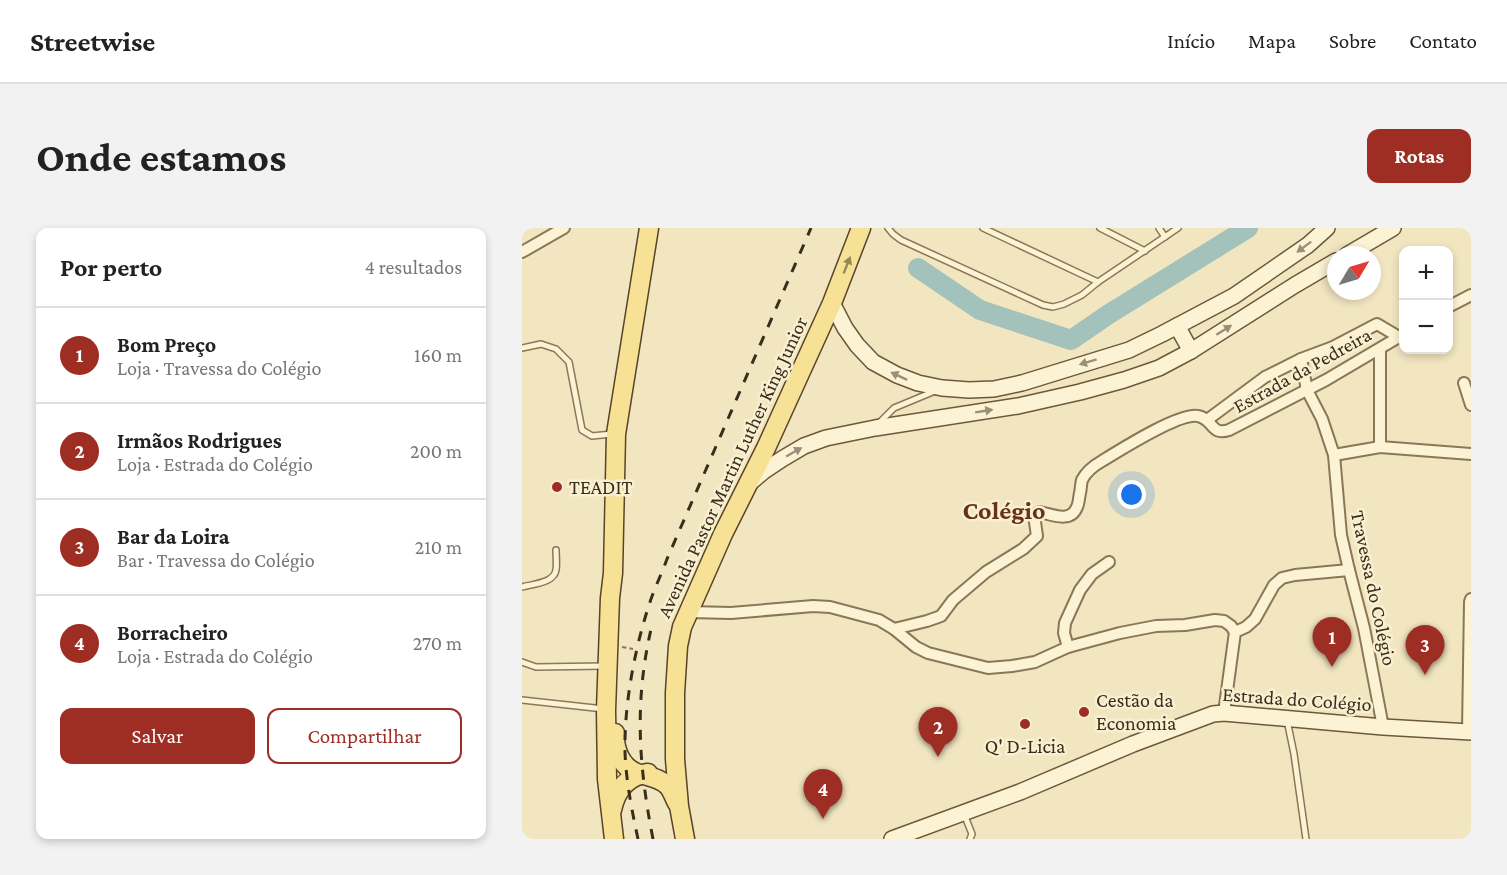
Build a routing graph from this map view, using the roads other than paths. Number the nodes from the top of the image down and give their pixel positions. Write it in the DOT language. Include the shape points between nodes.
graph roads {
  1 [pos="564,228"];
  2 [pos="649,228"];
  3 [pos="861,228"];
  4 [pos="888,228"];
  5 [pos="983,228"];
  6 [pos="1100,228"];
  7 [pos="1159,228"];
  8 [pos="1178,228"];
  9 [pos="1326,228"];
  10 [pos="1393,228"];
  11 [pos="1165,237"];
  12 [pos="1362,246"];
  13 [pos="1145,251"];
  14 [pos="522,252"];
  15 [pos="1327,266"];
  16 [pos="1098,282"];
  17 [pos="1471,295"];
  18 [pos="832,303"];
  19 [pos="1453,305"];
  20 [pos="1177,326"];
  21 [pos="1399,334"];
  22 [pos="1399,336"];
  23 [pos="522,348"];
  24 [pos="1380,349"];
  25 [pos="1129,350"];
  26 [pos="1191,351"];
  27 [pos="1301,359"];
  28 [pos="1139,375"];
  29 [pos="1464,383"];
  30 [pos="942,388"];
  31 [pos="1307,390"];
  32 [pos="1471,405"];
  33 [pos="1207,420"];
  34 [pos="875,428"];
  35 [pos="616,434"];
  36 [pos="1380,447"];
  37 [pos="1471,454"];
  38 [pos="1334,455"];
  39 [pos="747,486"];
  40 [pos="556,550"];
  41 [pos="1109,562"];
  42 [pos="1349,570"];
  43 [pos="613,573"];
  44 [pos="522,586"];
  45 [pos="1471,599"];
  46 [pos="688,612"];
  47 [pos="894,629"];
  48 [pos="1235,632"];
  49 [pos="1068,647"];
  50 [pos="522,662"];
  51 [pos="607,666"];
  52 [pos="522,700"];
  53 [pos="606,710"];
  54 [pos="674,711"];
  55 [pos="1224,713"];
  56 [pos="1287,718"];
  57 [pos="1383,727"];
  58 [pos="1470,731"];
  59 [pos="639,774"];
  60 [pos="679,806"];
  61 [pos="611,812"];
  62 [pos="963,813"];
  63 [pos="614,839"];
  64 [pos="685,839"];
  65 [pos="892,839"];
  66 [pos="970,839"];
  67 [pos="1306,839"];
  1 -- 14 [label="street"];
  2 -- 35 [label="main road"];
  18 -- 3 [label="main road, Avenida Pastor Martin Luther King Junior, one-way"];
  4 -- 16 [label="lane" via="901,240 1053,307 1082,295"];
  5 -- 16 [label="lane"];
  6 -- 13 [label="lane"];
  7 -- 11 [label="lane"];
  8 -- 11 [label="lane"];
  9 -- 20 [label="street, one-way" via="1234,296"];
  10 -- 12 [label="street"];
  11 -- 13 [label="lane"];
  13 -- 16 [label="lane"];
  26 -- 15 [label="street, one-way"];
  17 -- 19 [label="street"];
  30 -- 18 [label="street, one-way" via="918,383 873,362 845,328"];
  18 -- 39 [label="main road, Avenida Pastor Martin Luther King Junior"];
  20 -- 25 [label="street"];
  20 -- 26 [label="street"];
  21 -- 27 [label="street" via="1377,324"];
  22 -- 24 [label="street, Estrada da Pedreira"];
  23 -- 35 [label="lane" via="541,344 556,349 569,362 582,430 592,436"];
  24 -- 31 [label="street, Estrada da Pedreira"];
  24 -- 36 [label="street"];
  25 -- 28 [label="street"];
  25 -- 30 [label="street, one-way" via="994,389"];
  26 -- 28 [label="street"];
  27 -- 31 [label="street, Travessa do Colégio"];
  27 -- 33 [label="street" via="1265,377"];
  34 -- 28 [label="street, one-way" via="1018,406"];
  29 -- 32 [label="street"];
  30 -- 34 [label="lane" via="894,408"];
  31 -- 33 [label="street, Estrada da Pedreira" via="1229,430 1216,430"];
  31 -- 38 [label="street, Travessa do Colégio"];
  33 -- 47 [label="street" via="1191,416 1162,426 1101,462 1082,479 1077,508 1071,515 1034,515 1037,536 986,572 953,600 941,616"];
  39 -- 34 [label="street, one-way" via="804,446"];
  35 -- 43 [label="main road"];
  36 -- 37 [label="street"];
  36 -- 38 [label="street"];
  38 -- 42 [label="street, Travessa do Colégio" via="1341,535"];
  39 -- 46 [label="main road, Avenida Pastor Martin Luther King Junior"];
  40 -- 44 [label="lane" via="554,577"];
  41 -- 49 [label="street" via="1092,574 1076,598 1065,623"];
  42 -- 48 [label="street" via="1282,578 1255,619"];
  42 -- 57 [label="street, Travessa do Colégio"];
  43 -- 51 [label="main road"];
  43 -- 59 [label="main road" via="620,632 626,648 615,739 620,757"];
  45 -- 58 [label="street"];
  46 -- 47 [label="street" via="830,607 879,620"];
  46 -- 54 [label="main road, Avenida Pastor Martin Luther King Junior" via="678,646"];
  47 -- 49 [label="street" via="928,653 988,668 1035,662"];
  48 -- 49 [label="street" via="1224,621 1215,620 1156,626"];
  48 -- 55 [label="street"];
  50 -- 51 [label="lane" via="536,667"];
  51 -- 53 [label="main road"];
  52 -- 53 [label="lane"];
  53 -- 61 [label="main road"];
  54 -- 59 [label="main road" via="668,762 654,772"];
  54 -- 60 [label="main road, Avenida Pastor Martin Luther King Junior"];
  55 -- 56 [label="street, Estrada do Colégio"];
  55 -- 62 [label="street, Estrada do Colégio" via="1199,718"];
  56 -- 57 [label="street, Estrada do Colégio"];
  56 -- 67 [label="lane"];
  57 -- 58 [label="street, Estrada do Colégio"];
  59 -- 60 [label="main road" via="655,777 668,786"];
  59 -- 61 [label="main road" via="619,791"];
  60 -- 64 [label="main road, Avenida Pastor Martin Luther King Junior"];
  61 -- 63 [label="main road"];
  62 -- 65 [label="street, Estrada do Colégio"];
  62 -- 66 [label="lane" via="972,834"];
}
